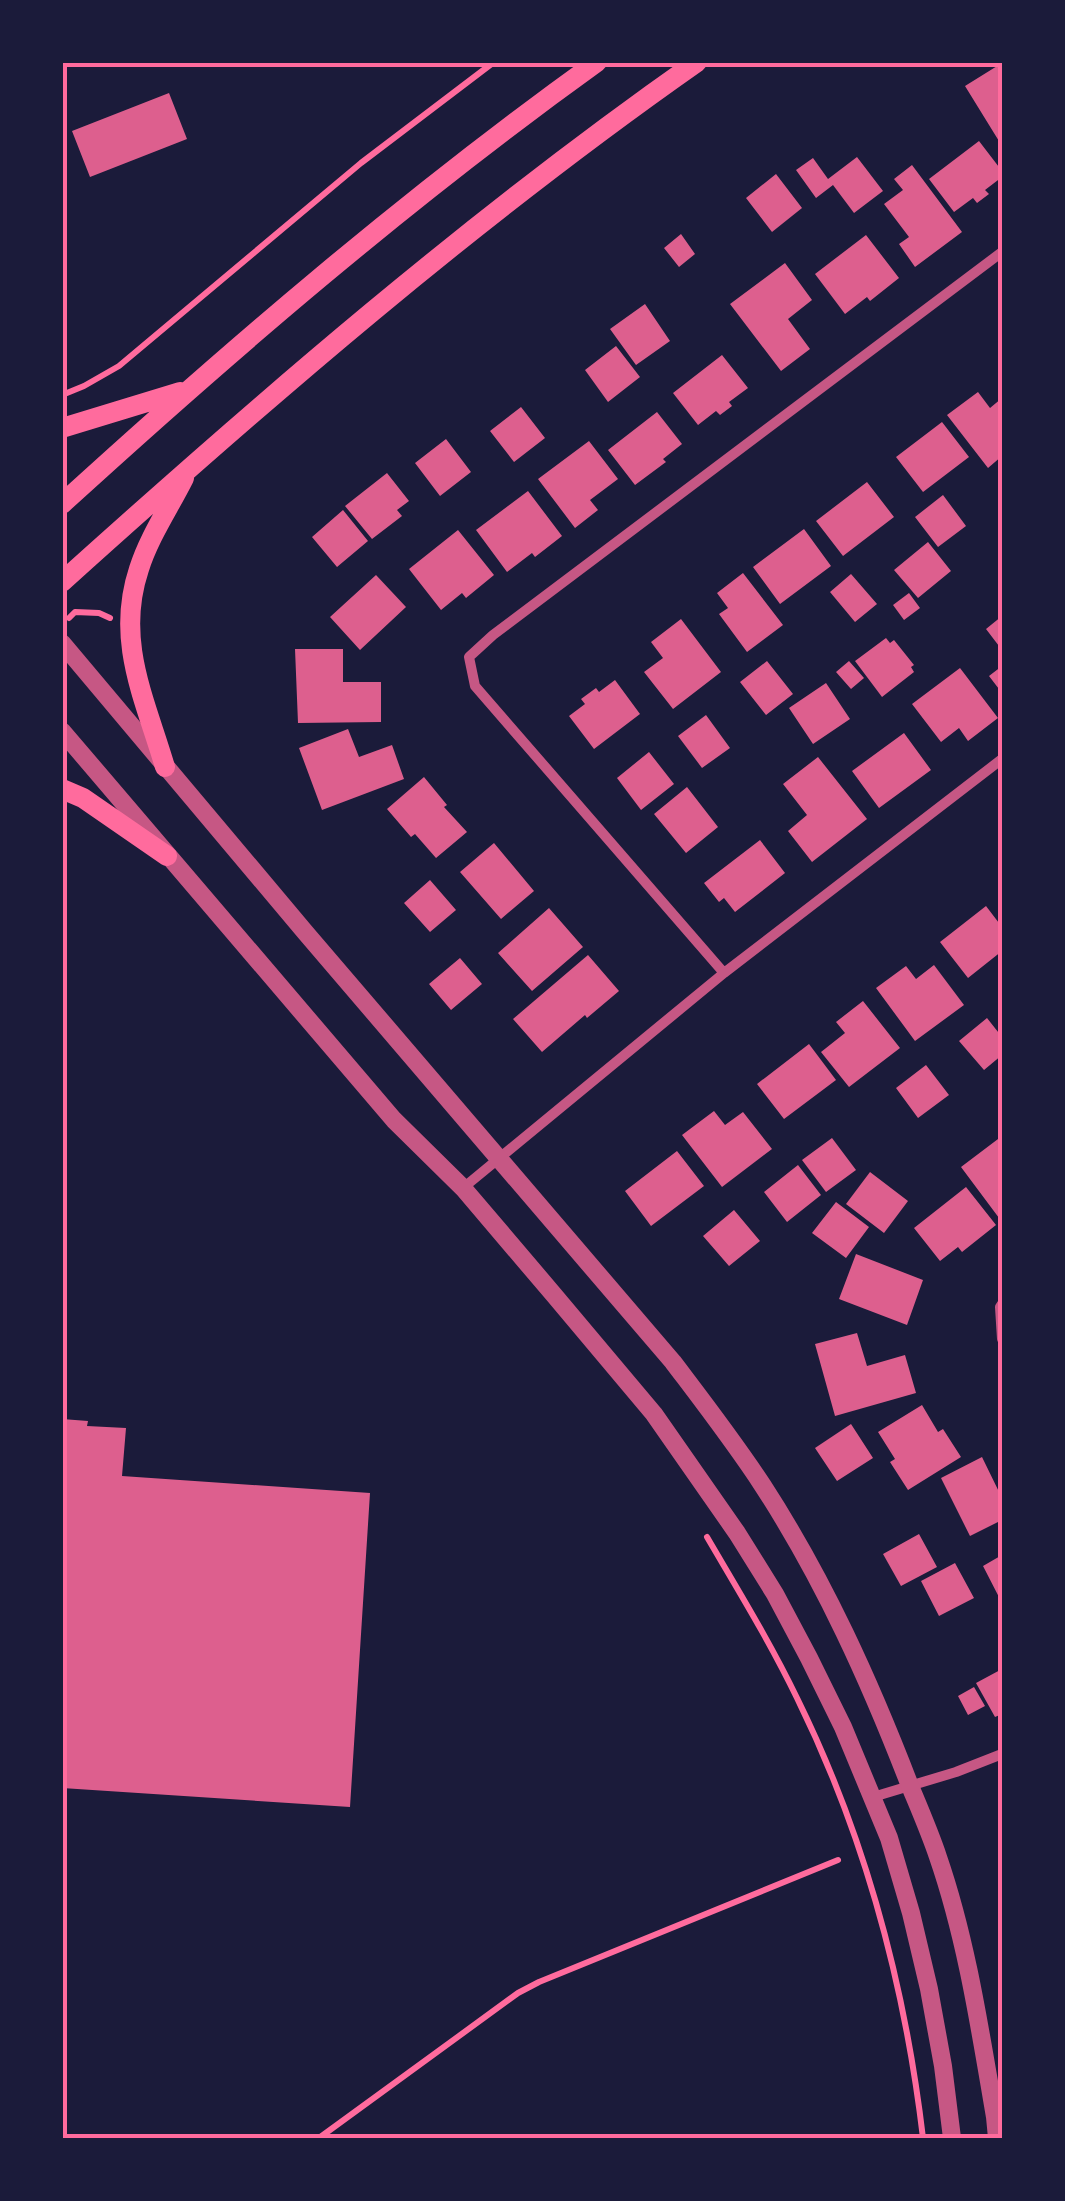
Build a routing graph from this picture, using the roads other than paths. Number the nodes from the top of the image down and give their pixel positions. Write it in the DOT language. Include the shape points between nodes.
graph roads {
  1 [pos="597,62"];
  2 [pos="697,62"];
  3 [pos="1002,252"];
  4 [pos="186,390"];
  5 [pos="62,428"];
  6 [pos="190,467"];
  7 [pos="62,504"];
  8 [pos="62,582"];
  9 [pos="62,643"];
  10 [pos="62,731"];
  11 [pos="1002,758"];
  12 [pos="165,767"];
  13 [pos="62,789"];
  14 [pos="167,856"];
  15 [pos="724,973"];
  16 [pos="500,1158"];
  17 [pos="463,1188"];
  18 [pos="1002,1304"];
  19 [pos="1002,1339"];
  20 [pos="1002,1754"];
  21 [pos="910,1786"];
  22 [pos="873,1797"];
  23 [pos="952,2138"];
  24 [pos="997,2138"];
  1 -- 4 [label="main road"];
  2 -- 6 [label="main road" via="510,201"];
  3 -- 15 [label="street" via="469,658 475,686"];
  4 -- 5 [label="main road"];
  4 -- 7 [label="main road"];
  6 -- 8 [label="main road"];
  6 -- 12 [label="main road" via="138,568 130,610 131,654"];
  9 -- 12 [label="street"];
  10 -- 14 [label="street"];
  11 -- 15 [label="street"];
  12 -- 16 [label="street"];
  13 -- 14 [label="main road"];
  14 -- 17 [label="street" via="394,1120"];
  15 -- 16 [label="street"];
  16 -- 17 [label="street"];
  16 -- 21 [label="street" via="674,1362 763,1487 852,1646"];
  17 -- 22 [label="street" via="654,1414 707,1487 810,1658"];
  18 -- 19 [label="street"];
  20 -- 21 [label="street"];
  21 -- 22 [label="street"];
  21 -- 24 [label="street" via="939,1859 967,1964"];
  22 -- 23 [label="street" via="928,1989"];
}
